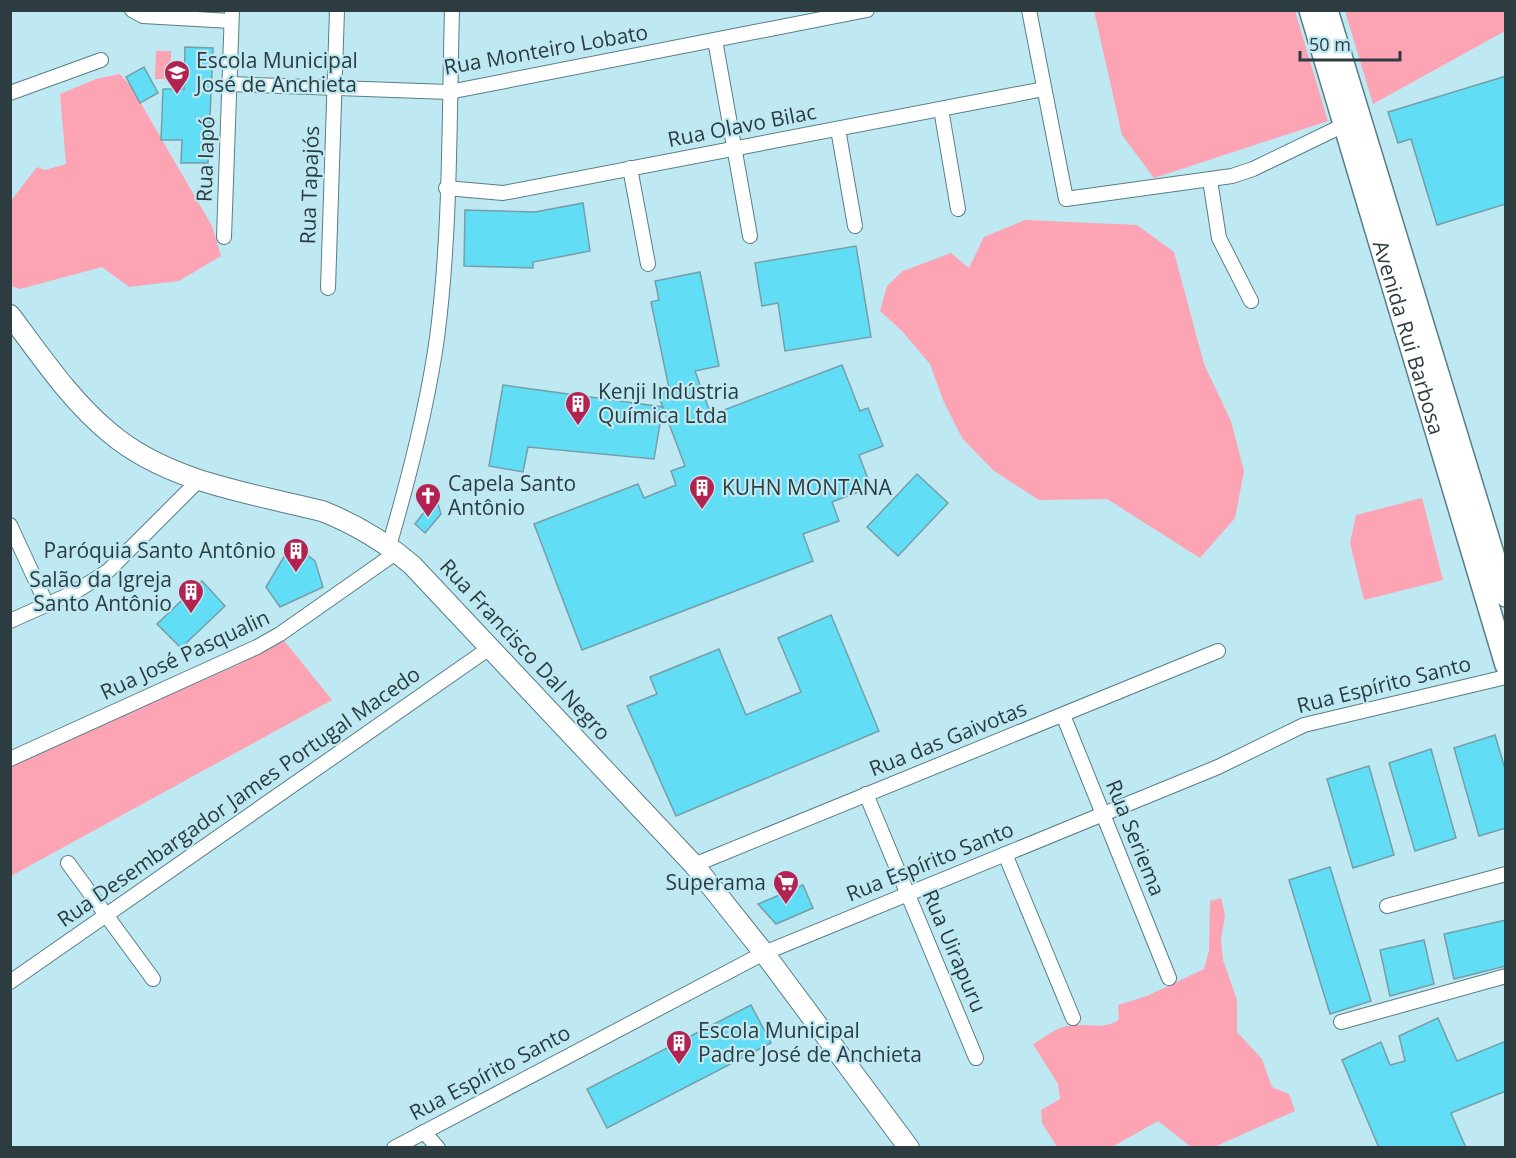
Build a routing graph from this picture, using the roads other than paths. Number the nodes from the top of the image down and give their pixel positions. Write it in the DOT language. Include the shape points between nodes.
graph roads {
  1 [pos="132,10"];
  2 [pos="337,10"];
  3 [pos="452,10"];
  4 [pos="867,10"];
  5 [pos="1029,10"];
  6 [pos="1310,10"];
  7 [pos="1327,10"];
  8 [pos="231,16"];
  9 [pos="715,40"];
  10 [pos="101,60"];
  11 [pos="229,84"];
  12 [pos="335,88"];
  13 [pos="1044,89"];
  14 [pos="449,92"];
  15 [pos="10,93"];
  16 [pos="941,109"];
  17 [pos="1344,125"];
  18 [pos="837,129"];
  19 [pos="734,148"];
  20 [pos="630,168"];
  21 [pos="1210,180"];
  22 [pos="446,188"];
  23 [pos="958,208"];
  24 [pos="855,226"];
  25 [pos="750,236"];
  26 [pos="224,237"];
  27 [pos="648,264"];
  28 [pos="328,288"];
  29 [pos="1251,301"];
  30 [pos="10,315"];
  31 [pos="200,479"];
  32 [pos="10,525"];
  33 [pos="393,549"];
  34 [pos="1506,596"];
  35 [pos="47,605"];
  36 [pos="10,621"];
  37 [pos="491,647"];
  38 [pos="1218,651"];
  39 [pos="1506,665"];
  40 [pos="1506,677"];
  41 [pos="1063,715"];
  42 [pos="10,759"];
  43 [pos="866,794"];
  44 [pos="1103,814"];
  45 [pos="1005,854"];
  46 [pos="68,862"];
  47 [pos="694,865"];
  48 [pos="1506,874"];
  49 [pos="907,894"];
  50 [pos="1387,906"];
  51 [pos="106,915"];
  52 [pos="764,953"];
  53 [pos="1506,976"];
  54 [pos="1169,978"];
  55 [pos="153,979"];
  56 [pos="10,982"];
  57 [pos="1073,1017"];
  58 [pos="1341,1022"];
  59 [pos="976,1058"];
  60 [pos="424,1132"];
  61 [pos="394,1148"];
  62 [pos="438,1148"];
  63 [pos="909,1148"];
  1 -- 8 [label="street" via="144,16"];
  2 -- 12 [label="street, Rua Tapajós"];
  3 -- 14 [label="street"];
  4 -- 9 [label="street, Rua Monteiro Lobato"];
  5 -- 13 [label="street"];
  6 -- 17 [label="main road, Avenida Rui Barbosa"];
  7 -- 34 [label="main road, Avenida Rui Barbosa"];
  8 -- 11 [label="street, Rua Iapó"];
  9 -- 14 [label="street, Rua Monteiro Lobato"];
  9 -- 19 [label="street"];
  10 -- 15 [label="street"];
  11 -- 12 [label="street, Rua Monteiro Lobato"];
  11 -- 26 [label="street, Rua Iapó"];
  12 -- 14 [label="street, Rua Monteiro Lobato"];
  12 -- 28 [label="street, Rua Tapajós"];
  13 -- 16 [label="street, Rua Olavo Bilac"];
  13 -- 21 [label="street" via="1066,199"];
  14 -- 22 [label="street"];
  16 -- 18 [label="street, Rua Olavo Bilac"];
  16 -- 23 [label="street"];
  17 -- 21 [label="street" via="1253,169"];
  17 -- 39 [label="main road, Avenida Rui Barbosa"];
  18 -- 19 [label="street, Rua Olavo Bilac"];
  18 -- 24 [label="street"];
  19 -- 20 [label="street, Rua Olavo Bilac"];
  19 -- 25 [label="street"];
  20 -- 22 [label="street, Rua Olavo Bilac" via="503,193"];
  20 -- 27 [label="street"];
  21 -- 29 [label="street" via="1219,238"];
  22 -- 33 [label="street" via="440,304 427,402"];
  30 -- 31 [label="street, Rua Francisco Dal Negro" via="68,390 111,434 159,464"];
  31 -- 33 [label="street, Rua Francisco Dal Negro" via="322,511"];
  31 -- 35 [label="street" via="108,571"];
  32 -- 35 [label="street"];
  33 -- 37 [label="street, Rua Francisco Dal Negro"];
  33 -- 42 [label="street, Rua José Pasqualin" via="280,634"];
  35 -- 36 [label="street"];
  37 -- 47 [label="street, Rua Francisco Dal Negro"];
  37 -- 51 [label="street, Rua Desembargador James Portugal Macedo"];
  38 -- 41 [label="street, Rua das Gaivotas"];
  40 -- 44 [label="street, Rua Espírito Santo" via="1304,725"];
  41 -- 43 [label="street, Rua das Gaivotas"];
  41 -- 44 [label="street, Rua Seriema"];
  43 -- 47 [label="street, Rua das Gaivotas"];
  43 -- 49 [label="street, Rua Uirapuru"];
  44 -- 45 [label="street, Rua Espírito Santo"];
  44 -- 54 [label="street, Rua Seriema"];
  45 -- 49 [label="street, Rua Espírito Santo"];
  45 -- 57 [label="street"];
  46 -- 51 [label="street"];
  47 -- 52 [label="street, Rua Francisco Dal Negro"];
  48 -- 50 [label="street"];
  49 -- 52 [label="street, Rua Espírito Santo"];
  49 -- 59 [label="street, Rua Uirapuru"];
  51 -- 55 [label="street"];
  51 -- 56 [label="street, Rua Desembargador James Portugal Macedo"];
  52 -- 60 [label="street, Rua Espírito Santo"];
  52 -- 63 [label="street, Rua Francisco Dal Negro"];
  53 -- 58 [label="street"];
  60 -- 61 [label="street, Rua Espírito Santo"];
  60 -- 62 [label="street"];
}
